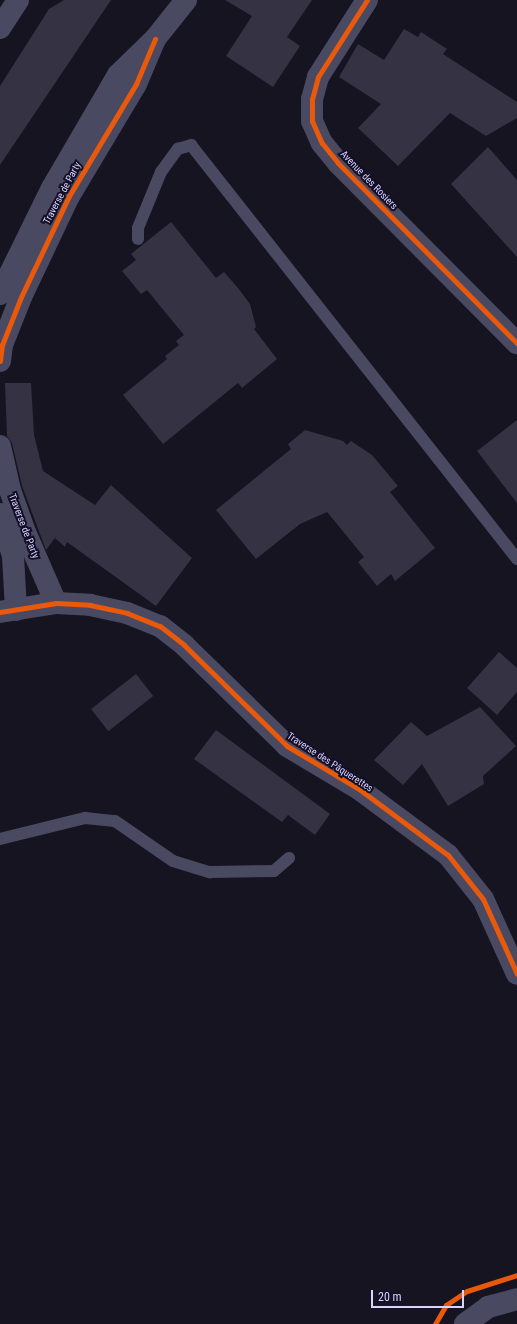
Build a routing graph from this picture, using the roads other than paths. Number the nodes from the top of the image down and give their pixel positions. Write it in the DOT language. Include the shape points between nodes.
graph roads {
  1 [pos="18,0"];
  2 [pos="186,0"];
  3 [pos="367,0"];
  4 [pos="0,28"];
  5 [pos="155,39"];
  6 [pos="138,239"];
  7 [pos="0,294"];
  8 [pos="517,343"];
  9 [pos="0,361"];
  10 [pos="0,446"];
  11 [pos="0,514"];
  12 [pos="517,559"];
  13 [pos="56,603"];
  14 [pos="8,611"];
  15 [pos="0,839"];
  16 [pos="289,858"];
  17 [pos="517,974"];
  18 [pos="517,1299"];
  19 [pos="465,1324"];
  1 -- 4 [label="street"];
  2 -- 5 [label="street, Traverse de Party"];
  3 -- 8 [label="street, Avenue des Rosiers" via="318,77 312,99 312,121 322,143 338,163"];
  5 -- 7 [label="street, Traverse de Party" via="118,75 52,188"];
  5 -- 9 [label="street, Traverse de Party" via="136,84 69,196 10,324 2,344"];
  6 -- 12 [label="lane" via="138,228 161,172 178,149 191,145"];
  10 -- 13 [label="street, Traverse de Party" via="10,490 24,532"];
  11 -- 14 [label="street, Traverse de Party" via="13,556"];
  13 -- 14 [label="street, Traverse des Pâquerettes"];
  13 -- 17 [label="street, Traverse des Pâquerettes" via="90,605 127,613 160,626 184,645 287,746 359,789 448,855 483,899"];
  15 -- 16 [label="lane" via="85,818 115,821 173,861 210,872 274,871"];
  18 -- 19 [label="street" via="488,1307"];
}
